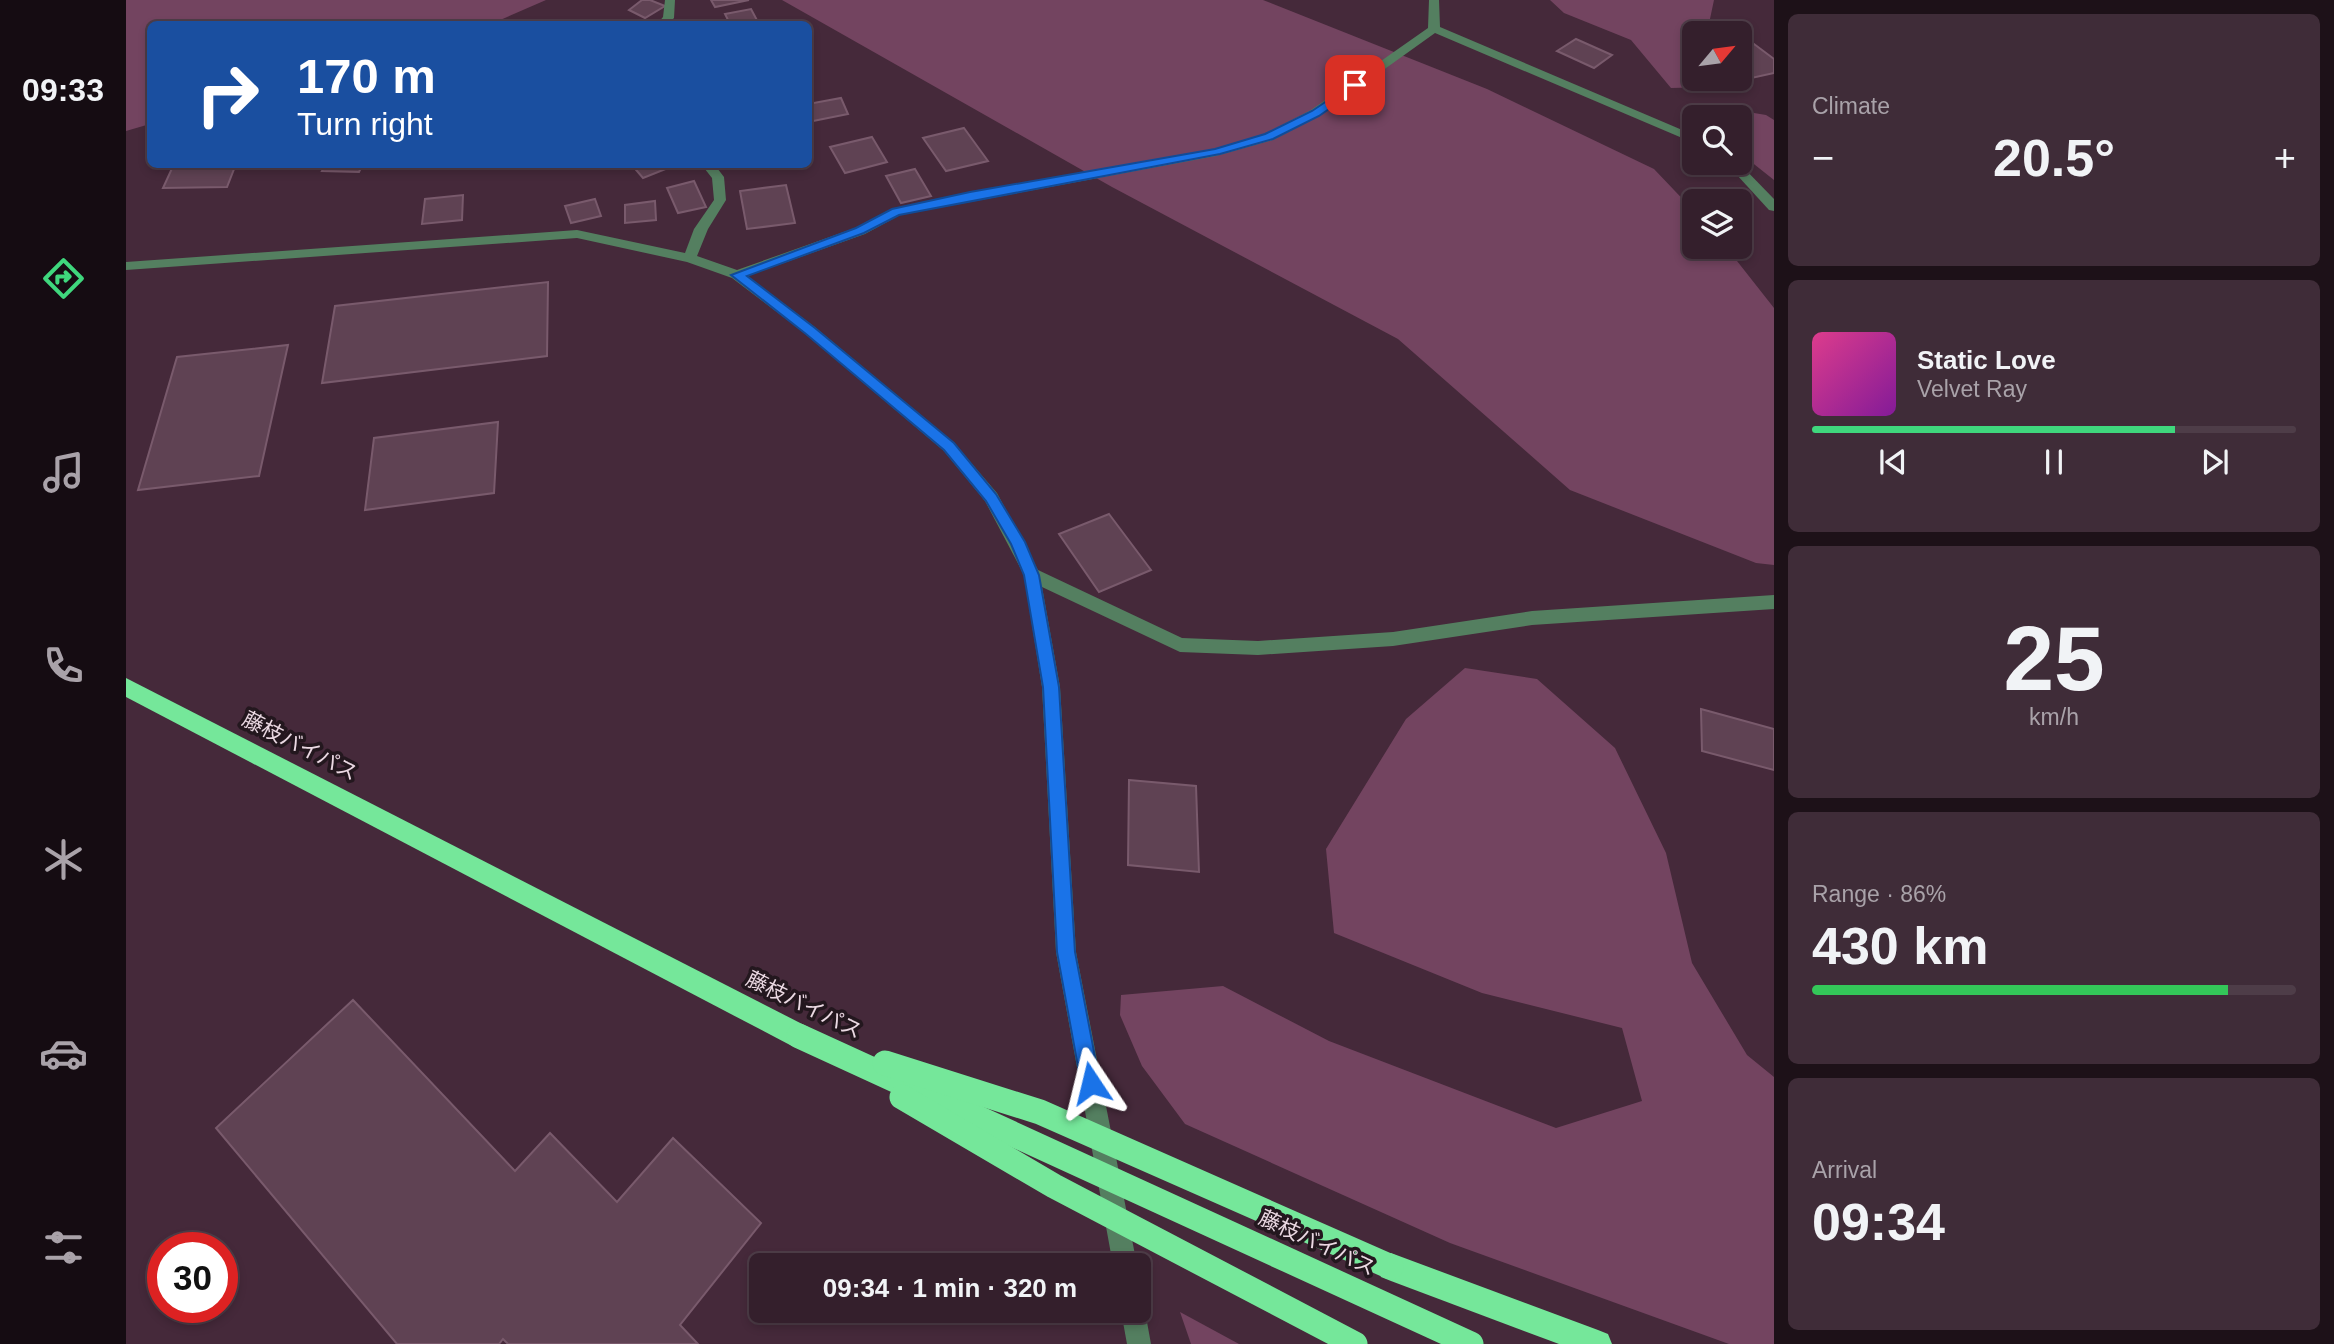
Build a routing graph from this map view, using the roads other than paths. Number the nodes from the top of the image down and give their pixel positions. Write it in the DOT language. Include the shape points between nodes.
graph roads {
  1 [pos="670,0"];
  2 [pos="1434,0"];
  3 [pos="665,21"];
  4 [pos="1434,29"];
  5 [pos="1682,134"];
  6 [pos="710,168"];
  7 [pos="1743,175"];
  8 [pos="1774,207"];
  9 [pos="690,258"];
  10 [pos="126,265"];
  11 [pos="737,275"];
  12 [pos="1031,575"];
  13 [pos="1774,602"];
  14 [pos="126,687"];
  15 [pos="799,1036"];
  16 [pos="1123,1253"];
  17 [pos="1135,1323"];
  18 [pos="1139,1344"];
  19 [pos="1354,1344"];
  20 [pos="1471,1344"];
  21 [pos="1598,1344"];
  1 -- 3 [label="street"];
  2 -- 4 [label="street"];
  4 -- 5 [label="street"];
  4 -- 11 [label="street" via="1315,113 1269,136 1216,152 896,212 860,231"];
  6 -- 9 [label="street" via="718,177 720,201 701,229"];
  7 -- 8 [label="street"];
  9 -- 10 [label="street" via="577,234"];
  9 -- 11 [label="street"];
  11 -- 12 [label="street" via="949,447 991,498"];
  12 -- 13 [label="street" via="1180,645 1258,648 1393,639 1532,618"];
  12 -- 16 [label="street" via="1051,687 1066,952"];
  14 -- 15 [label="highway, 藤枝バイパス"];
  15 -- 19 [label="highway, bridge" via="1054,1186"];
  15 -- 20 [label="highway, 藤枝バイパス, bridge"];
  15 -- 21 [label="highway, bridge" via="1040,1112 1391,1267"];
  17 -- 18 [label="street"];
}
